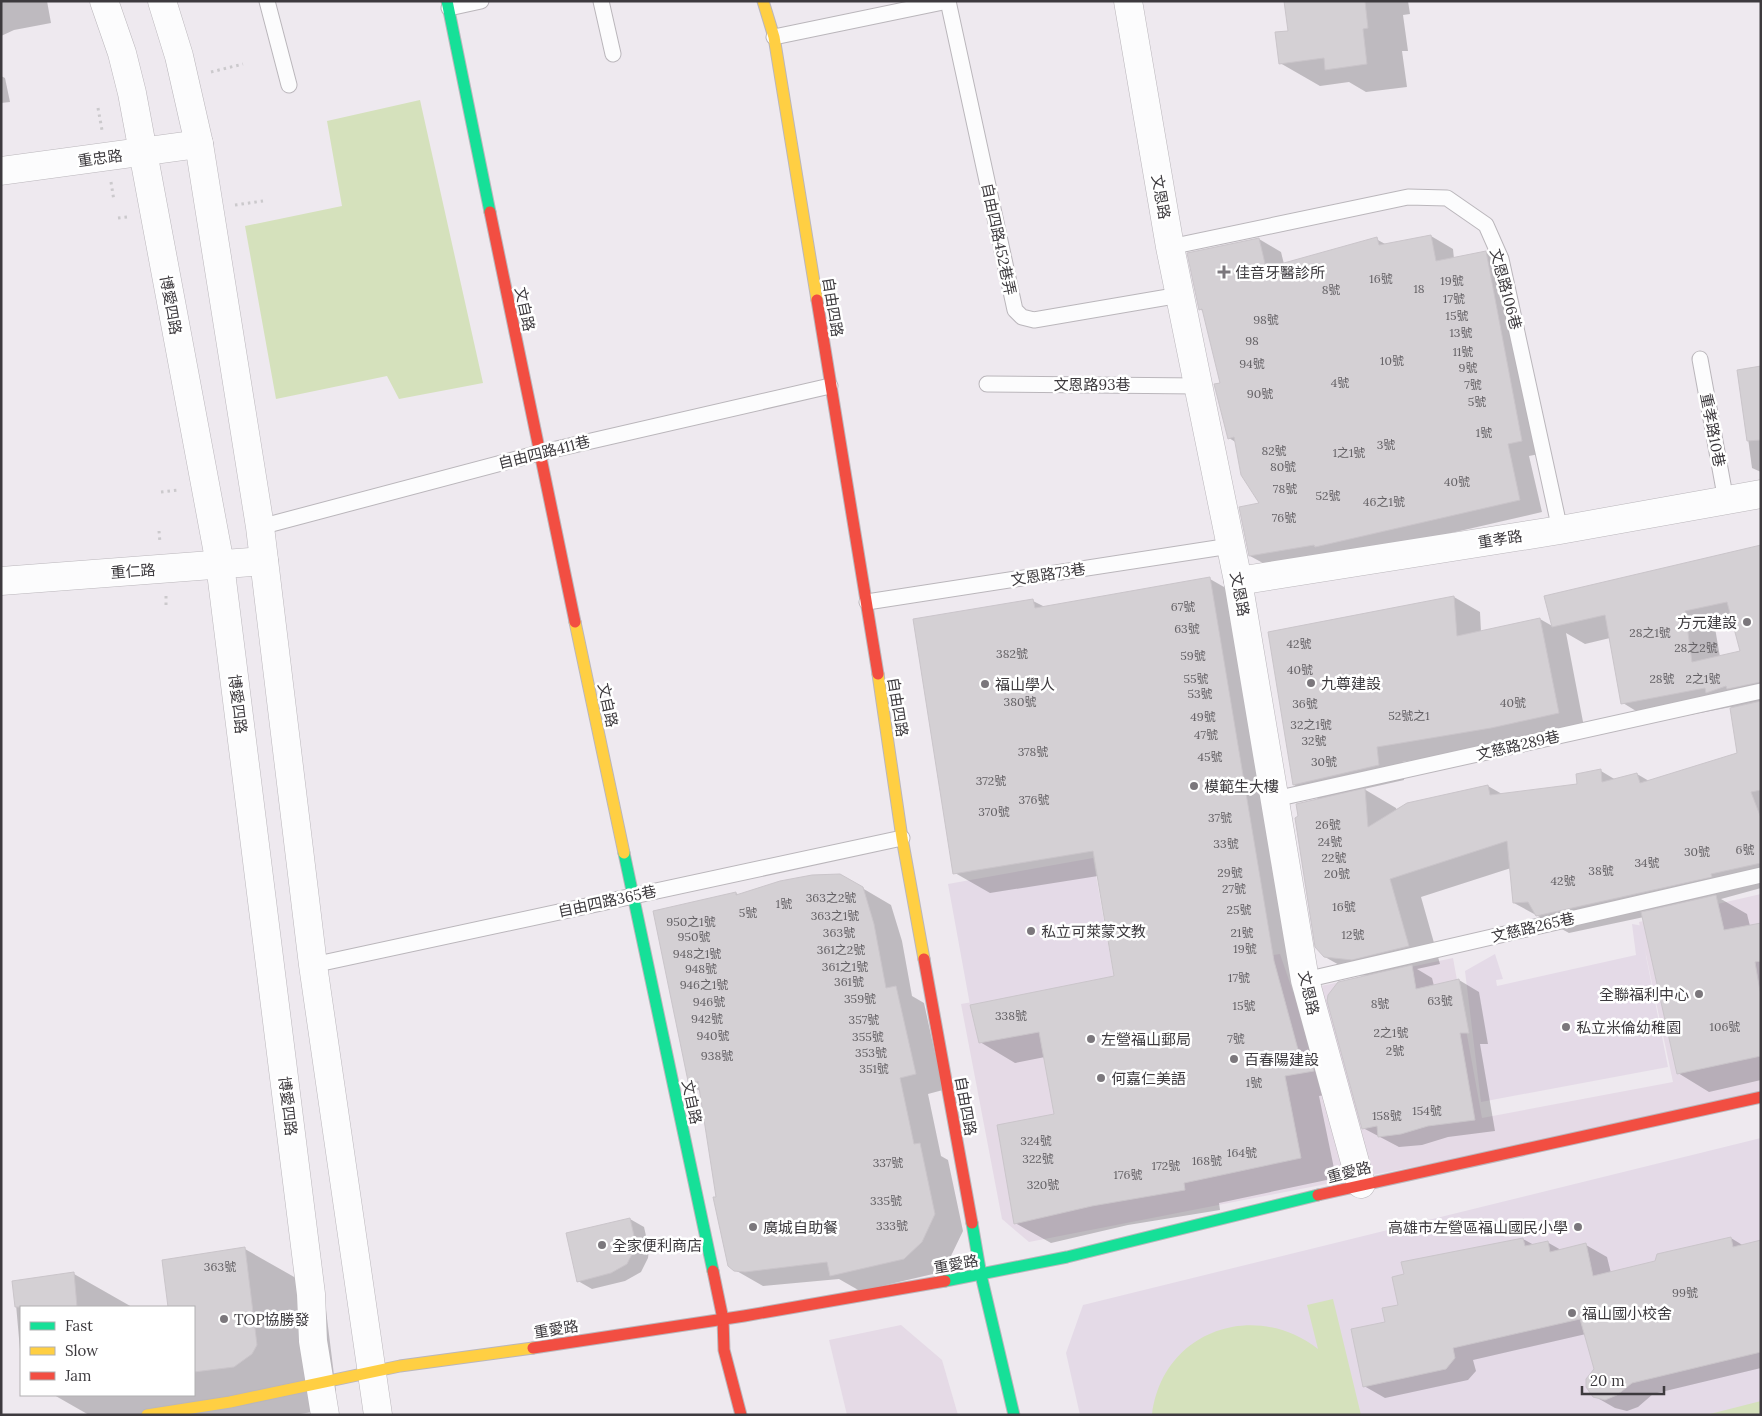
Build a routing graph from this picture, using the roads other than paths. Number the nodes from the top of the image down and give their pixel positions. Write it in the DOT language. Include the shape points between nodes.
graph roads {
  1 [pos="104,1"];
  2 [pos="162,1"];
  3 [pos="267,1"];
  4 [pos="481,1"];
  5 [pos="601,1"];
  6 [pos="763,1"];
  7 [pos="948,1"];
  8 [pos="1128,1"];
  9 [pos="448,4"];
  10 [pos="774,37"];
  11 [pos="613,54"];
  12 [pos="289,85"];
  13 [pos="199,144"];
  14 [pos="144,152"];
  15 [pos="1,171"];
  16 [pos="1170,247"];
  17 [pos="1180,296"];
  18 [pos="1700,359"];
  19 [pos="986,384"];
  20 [pos="830,386"];
  21 [pos="1198,386"];
  22 [pos="539,453"];
  23 [pos="1761,494"];
  24 [pos="1726,501"];
  25 [pos="260,527"];
  26 [pos="1560,530"];
  27 [pos="1230,546"];
  28 [pos="264,561"];
  29 [pos="220,564"];
  30 [pos="1238,581"];
  31 [pos="1,582"];
  32 [pos="867,602"];
  33 [pos="1761,691"];
  34 [pos="1275,799"];
  35 [pos="902,838"];
  36 [pos="1761,875"];
  37 [pos="633,895"];
  38 [pos="313,966"];
  39 [pos="1304,980"];
  40 [pos="1761,1097"];
  41 [pos="1361,1184"];
  42 [pos="981,1275"];
  43 [pos="723,1319"];
  44 [pos="372,1372"];
  45 [pos="320,1383"];
  46 [pos="147,1415"];
  47 [pos="325,1415"];
  48 [pos="378,1415"];
  49 [pos="741,1415"];
  50 [pos="1014,1415"];
  1 -- 14 [label="street, 博愛四路" via="127,70"];
  2 -- 13 [label="street" via="179,56"];
  3 -- 12 [label="lane"];
  4 -- 9 [label="lane"];
  5 -- 11 [label="lane"];
  6 -- 10 [label="street, 自由四路"];
  7 -- 10 [label="lane"];
  7 -- 17 [label="lane, 自由四路452巷弄" via="1015,310 1022,317 1034,320"];
  8 -- 16 [label="street, 文恩路"];
  9 -- 22 [label="street, 文自路"];
  10 -- 20 [label="street, 自由四路"];
  13 -- 14 [label="street, 重忠路"];
  13 -- 25 [label="street"];
  14 -- 15 [label="street, 重忠路"];
  14 -- 29 [label="street, 博愛四路"];
  16 -- 17 [label="street, 文恩路"];
  16 -- 26 [label="lane, 文恩路106巷" via="1408,197 1447,198 1486,226 1501,259"];
  17 -- 21 [label="street, 文恩路"];
  18 -- 24 [label="lane, 重孝路10巷"];
  19 -- 21 [label="lane, 文恩路93巷"];
  20 -- 22 [label="lane, 自由四路411巷"];
  20 -- 32 [label="street, 自由四路"];
  21 -- 27 [label="street, 文恩路"];
  22 -- 25 [label="lane, 自由四路411巷"];
  22 -- 37 [label="street, 文自路"];
  23 -- 24 [label="street, 重孝路"];
  24 -- 26 [label="street, 重孝路"];
  25 -- 28 [label="street"];
  26 -- 30 [label="street, 重孝路"];
  27 -- 30 [label="street, 文恩路"];
  27 -- 32 [label="lane, 文恩路73巷"];
  28 -- 29 [label="street, 重仁路"];
  28 -- 38 [label="street"];
  29 -- 31 [label="street, 重仁路"];
  29 -- 45 [label="street, 博愛四路"];
  30 -- 34 [label="street, 文恩路"];
  32 -- 35 [label="street, 自由四路"];
  33 -- 34 [label="lane, 文慈路289巷"];
  34 -- 39 [label="street, 文恩路"];
  35 -- 37 [label="lane, 自由四路365巷"];
  35 -- 42 [label="street, 自由四路"];
  36 -- 39 [label="lane, 文慈路265巷"];
  37 -- 38 [label="lane, 自由四路365巷"];
  37 -- 43 [label="street, 文自路"];
  38 -- 44 [label="street"];
  39 -- 41 [label="street, 文恩路"];
  40 -- 41 [label="street, 重愛路"];
  41 -- 42 [label="street, 重愛路" via="1067,1258"];
  42 -- 43 [label="street, 重愛路"];
  42 -- 50 [label="street, 自由四路"];
  43 -- 44 [label="street, 重愛路"];
  43 -- 49 [label="street, 文自路" via="724,1350"];
  44 -- 45 [label="street, 重愛路"];
  44 -- 48 [label="street"];
  45 -- 46 [label="street, 重愛路"];
  45 -- 47 [label="street, 博愛四路"];
}
